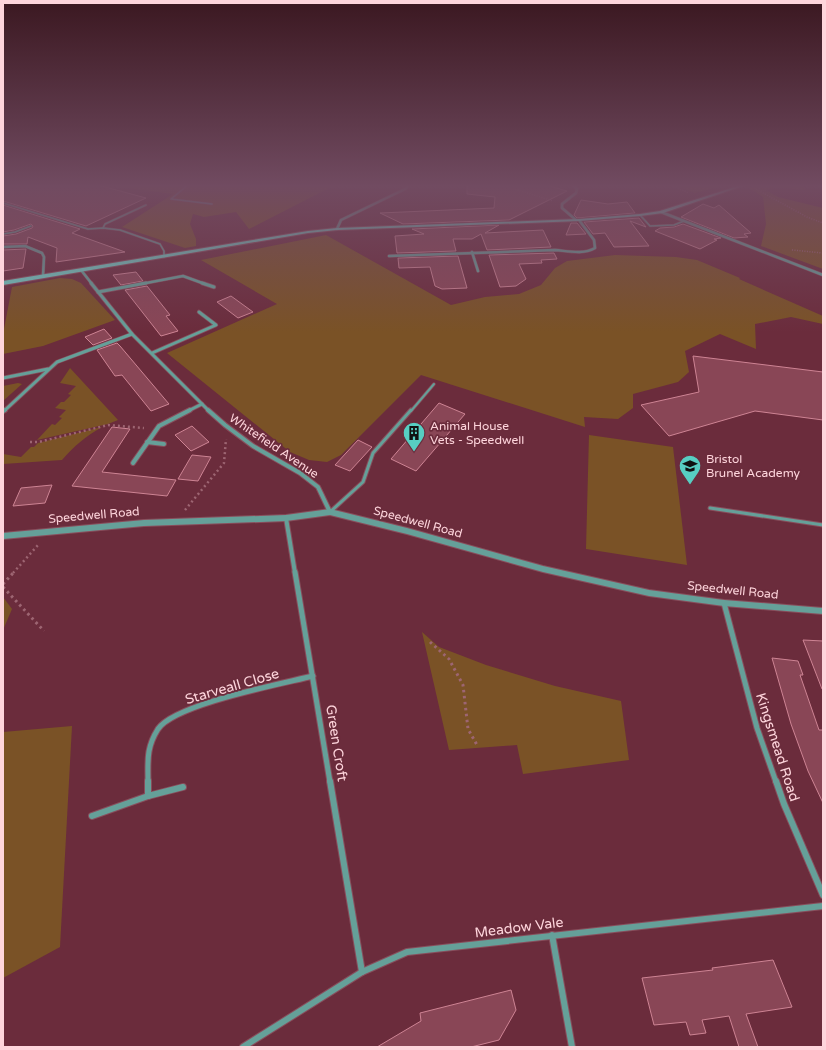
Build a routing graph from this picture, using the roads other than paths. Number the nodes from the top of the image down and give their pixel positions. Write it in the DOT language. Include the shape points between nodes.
graph roads {
  1 [pos="131,234"];
  2 [pos="296,234"];
  3 [pos="589,234"];
  4 [pos="717,234"];
  5 [pos="3,247"];
  6 [pos="472,252"];
  7 [pos="389,256"];
  8 [pos="164,257"];
  9 [pos="81,270"];
  10 [pos="478,271"];
  11 [pos="823,275"];
  12 [pos="43,276"];
  13 [pos="3,283"];
  14 [pos="214,287"];
  15 [pos="98,292"];
  16 [pos="199,312"];
  17 [pos="132,334"];
  18 [pos="152,353"];
  19 [pos="48,369"];
  20 [pos="3,378"];
  21 [pos="434,384"];
  22 [pos="202,404"];
  23 [pos="3,411"];
  24 [pos="147,442"];
  25 [pos="164,444"];
  26 [pos="133,463"];
  27 [pos="710,508"];
  28 [pos="330,512"];
  29 [pos="286,518"];
  30 [pos="823,525"];
  31 [pos="3,536"];
  32 [pos="724,603"];
  33 [pos="823,612"];
  34 [pos="313,676"];
  35 [pos="183,787"];
  36 [pos="148,796"];
  37 [pos="92,816"];
  38 [pos="823,895"];
  39 [pos="823,906"];
  40 [pos="552,935"];
  41 [pos="362,972"];
  42 [pos="243,1047"];
  43 [pos="572,1047"];
  1 -- 8 [label="lane" via="160,244"];
  2 -- 8 [label="main road"];
  3 -- 6 [label="street" via="594,240 595,248 592,251"];
  4 -- 11 [label="street"];
  5 -- 12 [label="street" via="25,246 42,253"];
  6 -- 7 [label="street"];
  6 -- 10 [label="street"];
  8 -- 9 [label="main road"];
  9 -- 12 [label="main road"];
  9 -- 15 [label="street, Whitefield Avenue"];
  12 -- 13 [label="main road"];
  14 -- 15 [label="street" via="183,276"];
  15 -- 17 [label="street, Whitefield Avenue"];
  16 -- 18 [label="street" via="216,325"];
  17 -- 18 [label="street, Whitefield Avenue"];
  17 -- 19 [label="street" via="66,358"];
  18 -- 22 [label="street, Whitefield Avenue"];
  19 -- 20 [label="street"];
  19 -- 23 [label="street"];
  21 -- 28 [label="lane" via="373,453 363,482"];
  22 -- 24 [label="street" via="166,421"];
  22 -- 28 [label="street, Whitefield Avenue" via="253,446 300,473 318,487"];
  24 -- 25 [label="street"];
  24 -- 26 [label="street"];
  27 -- 30 [label="lane"];
  28 -- 29 [label="street, Speedwell Road"];
  28 -- 32 [label="street, Speedwell Road" via="573,577 649,593"];
  29 -- 31 [label="street, Speedwell Road" via="144,522"];
  29 -- 34 [label="street, Green Croft"];
  32 -- 33 [label="street, Speedwell Road"];
  32 -- 38 [label="street, Kingsmead Road" via="757,728 784,804"];
  34 -- 36 [label="street, Starveall Close" via="205,703 176,716 159,728 148,750"];
  34 -- 41 [label="street, Green Croft"];
  35 -- 36 [label="street"];
  36 -- 37 [label="street"];
  39 -- 40 [label="street, Meadow Vale"];
  40 -- 41 [label="street, Meadow Vale" via="407,952"];
  40 -- 43 [label="street"];
  41 -- 42 [label="street, Meadow Vale"];
}
